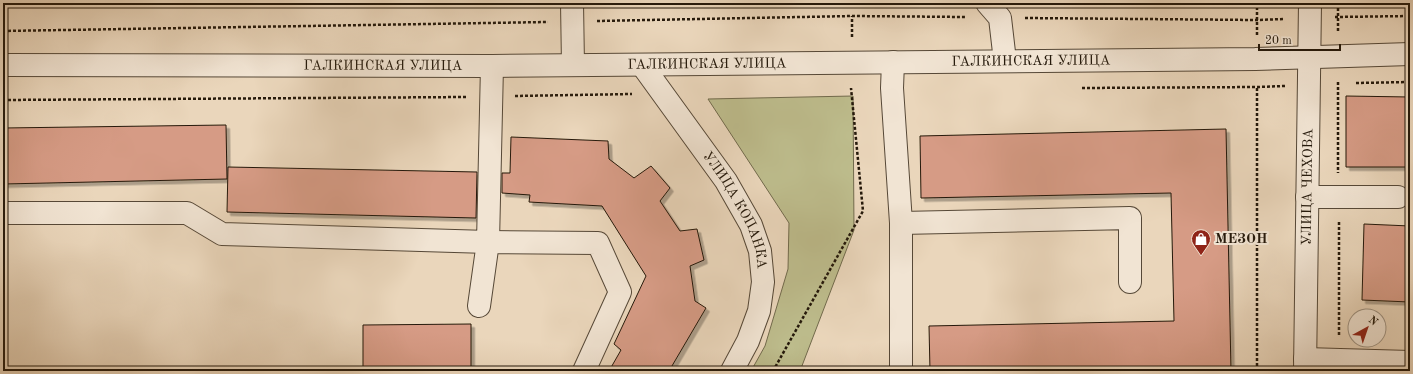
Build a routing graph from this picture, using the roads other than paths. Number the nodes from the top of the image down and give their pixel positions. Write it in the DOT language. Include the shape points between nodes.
graph roads {
  1 [pos="1310,3"];
  2 [pos="993,10"];
  3 [pos="572,12"];
  4 [pos="1410,54"];
  5 [pos="1309,57"];
  6 [pos="1004,61"];
  7 [pos="893,62"];
  8 [pos="3,65"];
  9 [pos="573,65"];
  10 [pos="642,65"];
  11 [pos="492,66"];
  12 [pos="1307,197"];
  13 [pos="1398,197"];
  14 [pos="3,213"];
  15 [pos="901,223"];
  16 [pos="488,242"];
  17 [pos="1130,282"];
  18 [pos="479,306"];
  19 [pos="1410,362"];
  20 [pos="1305,365"];
  21 [pos="584,371"];
  22 [pos="732,371"];
  23 [pos="901,371"];
  1 -- 5 [label="street, УЛИЦА ЧЕХОВА"];
  2 -- 6 [label="street"];
  3 -- 9 [label="street"];
  4 -- 5 [label="street, ГАЛКИНСКАЯ УЛИЦА"];
  5 -- 6 [label="street, ГАЛКИНСКАЯ УЛИЦА"];
  5 -- 12 [label="street, УЛИЦА ЧЕХОВА"];
  6 -- 7 [label="street, ГАЛКИНСКАЯ УЛИЦА"];
  7 -- 10 [label="street, ГАЛКИНСКАЯ УЛИЦА"];
  7 -- 15 [label="street" via="892,88"];
  8 -- 11 [label="street, ГАЛКИНСКАЯ УЛИЦА"];
  9 -- 10 [label="street, ГАЛКИНСКАЯ УЛИЦА"];
  9 -- 11 [label="street, ГАЛКИНСКАЯ УЛИЦА"];
  10 -- 22 [label="street, УЛИЦА КОПАНКА" via="726,180 751,225 760,251 763,282 759,311 748,341"];
  11 -- 16 [label="street"];
  12 -- 13 [label="street"];
  12 -- 20 [label="street, УЛИЦА ЧЕХОВА"];
  14 -- 16 [label="street" via="187,213 222,234"];
  15 -- 17 [label="street" via="1130,218"];
  15 -- 23 [label="street"];
  16 -- 18 [label="street"];
  16 -- 21 [label="street" via="598,243 620,292"];
  19 -- 20 [label="street"];
}
